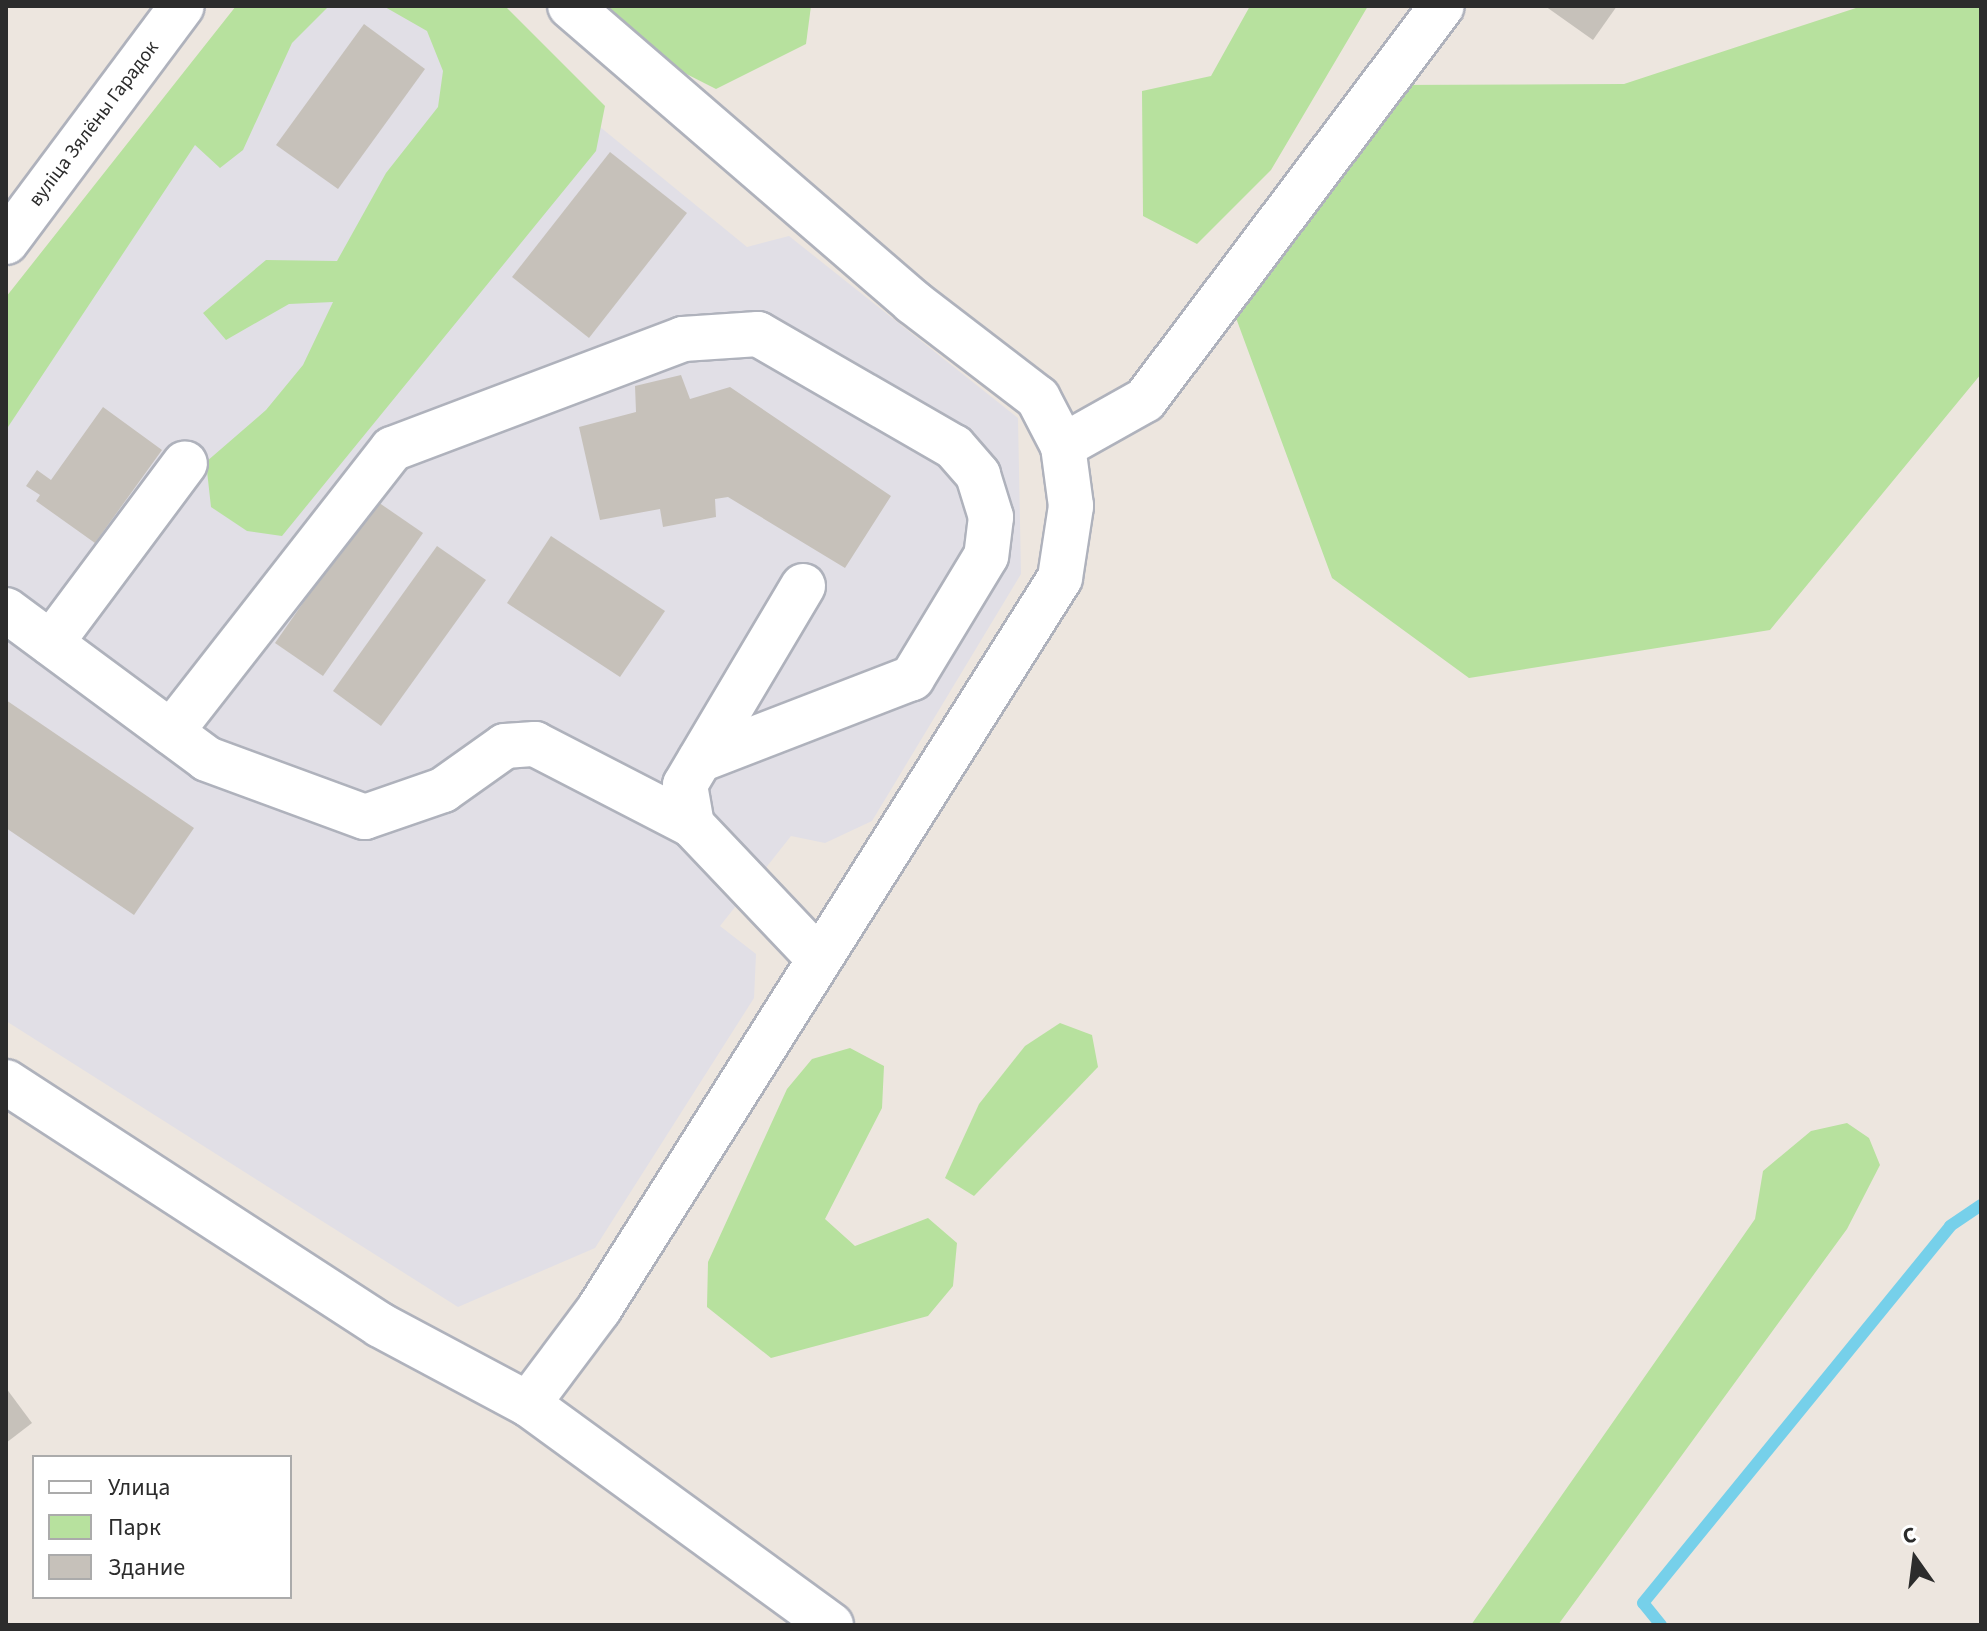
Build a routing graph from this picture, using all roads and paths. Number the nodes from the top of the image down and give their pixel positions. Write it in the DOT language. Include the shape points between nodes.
graph roads {
  1 [pos="182,6"];
  2 [pos="570,6"];
  3 [pos="1442,6"];
  4 [pos="6,242"];
  5 [pos="1063,446"];
  6 [pos="185,463"];
  7 [pos="803,586"];
  8 [pos="6,610"];
  9 [pos="51,643"];
  10 [pos="171,732"];
  11 [pos="700,760"];
  12 [pos="692,825"];
  13 [pos="819,959"];
  14 [pos="6,1082"];
  15 [pos="528,1404"];
  16 [pos="831,1625"];
  1 -- 4 [label="street, вуліца Зялёны Гарадок"];
  2 -- 5 [label="street" via="913,302 1038,398"];
  3 -- 5 [label="street" via="1145,400"];
  5 -- 13 [label="street" via="1071,506 1060,578"];
  6 -- 9 [label="street"];
  7 -- 11 [label="street"];
  8 -- 9 [label="street"];
  9 -- 10 [label="street"];
  10 -- 11 [label="street" via="392,449 683,339 758,334 954,447 978,475 991,517 986,556 912,678"];
  10 -- 12 [label="street" via="207,759 365,817 443,790 505,746 535,744"];
  11 -- 12 [label="street" via="685,785"];
  12 -- 13 [label="street"];
  13 -- 15 [label="street" via="599,1309"];
  14 -- 15 [label="street" via="380,1325"];
  15 -- 16 [label="street"];
}
